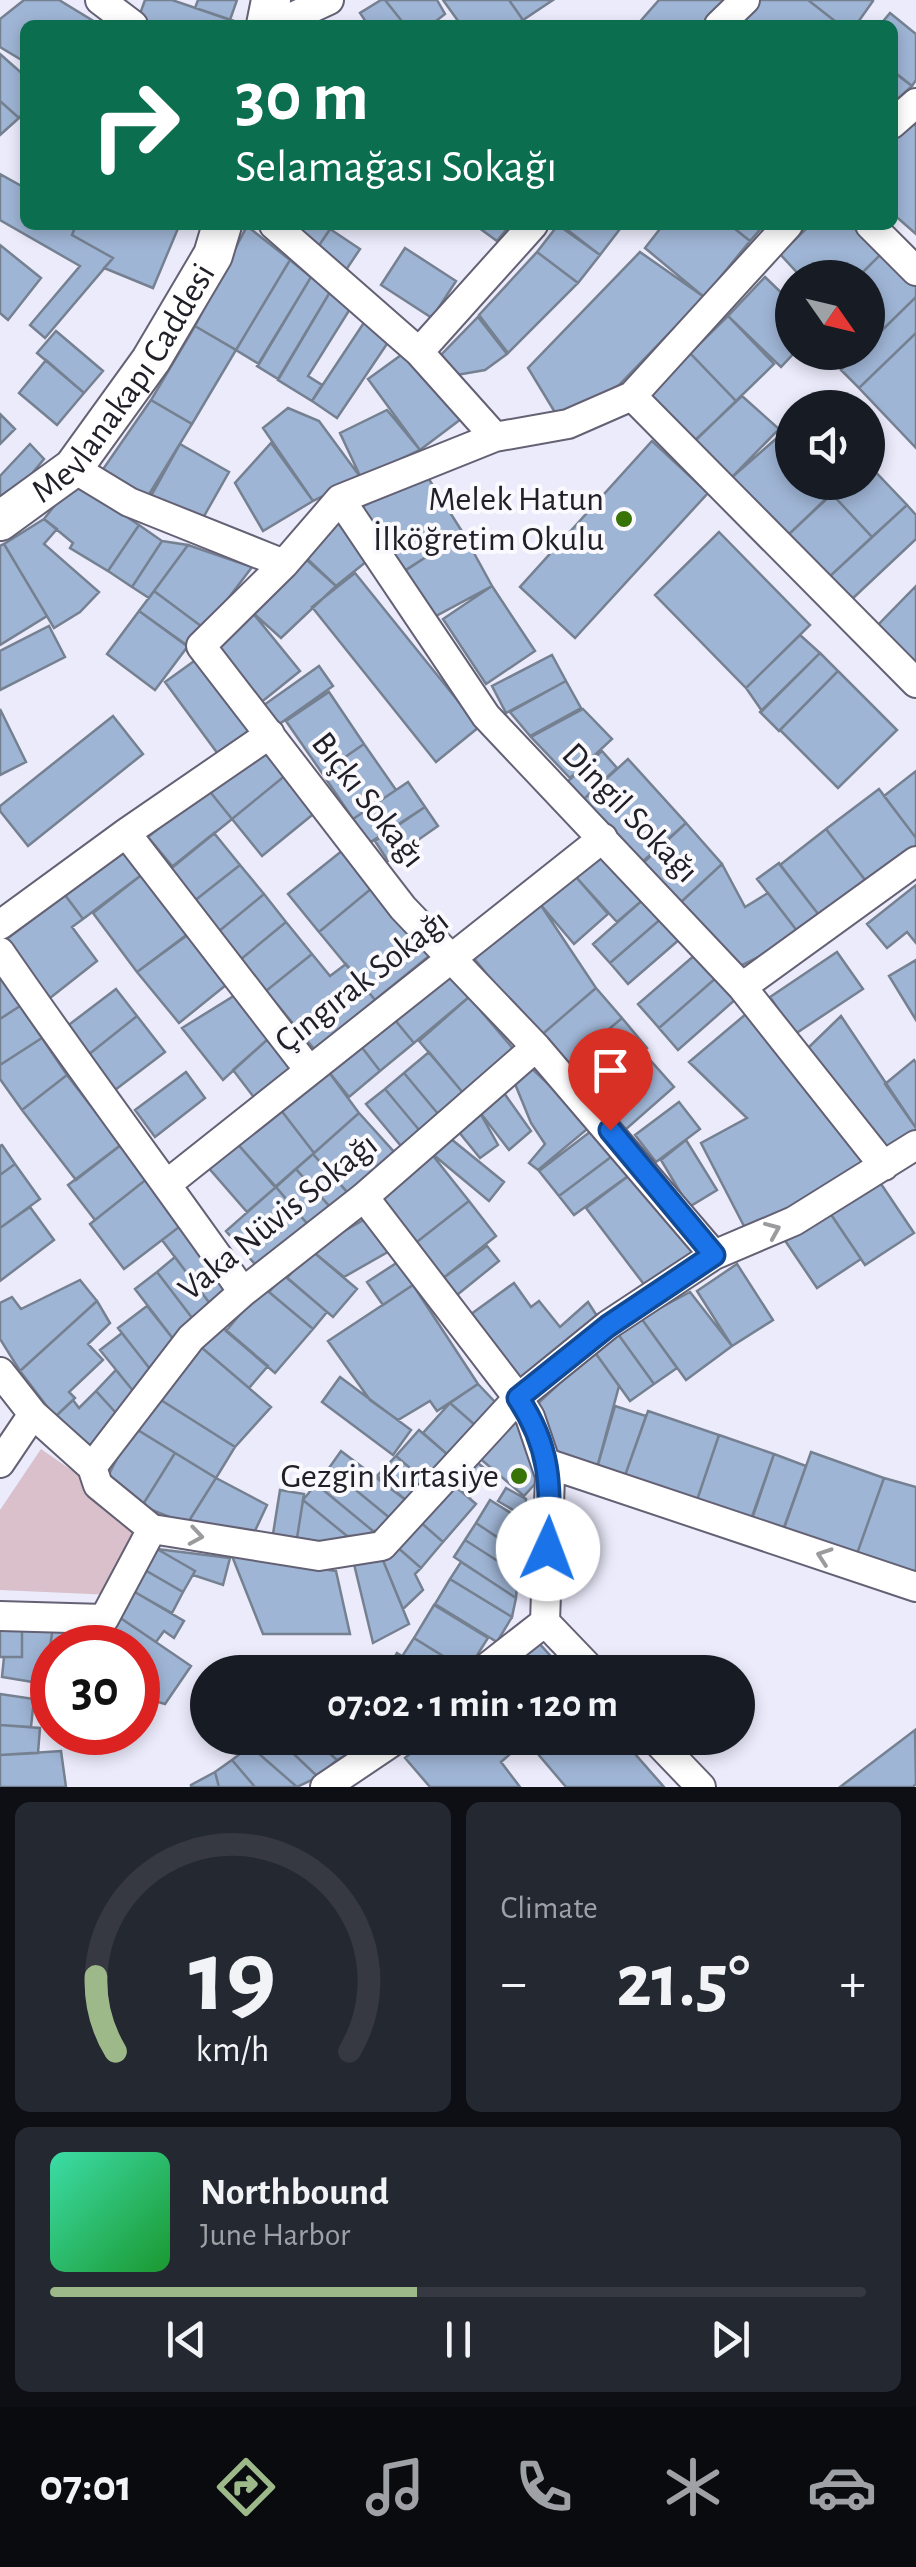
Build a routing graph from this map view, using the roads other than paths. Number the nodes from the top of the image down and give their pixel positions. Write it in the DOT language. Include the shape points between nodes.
graph roads {
  1 [pos="100,0"];
  2 [pos="329,0"];
  3 [pos="745,0"];
  4 [pos="127,20"];
  5 [pos="286,20"];
  6 [pos="724,20"];
  7 [pos="220,230"];
  8 [pos="280,230"];
  9 [pos="529,230"];
  10 [pos="783,230"];
  11 [pos="875,230"];
  12 [pos="916,271"];
  13 [pos="419,352"];
  14 [pos="632,396"];
  15 [pos="495,437"];
  16 [pos="72,468"];
  17 [pos="340,499"];
  18 [pos="0,522"];
  19 [pos="284,564"];
  20 [pos="916,684"];
  21 [pos="270,734"];
  22 [pos="126,832"];
  23 [pos="603,838"];
  24 [pos="916,860"];
  25 [pos="0,925"];
  26 [pos="0,952"];
  27 [pos="452,959"];
  28 [pos="742,987"];
  29 [pos="536,1047"];
  30 [pos="309,1070"];
  31 [pos="916,1145"];
  32 [pos="884,1166"];
  33 [pos="167,1184"];
  34 [pos="364,1197"];
  35 [pos="714,1255"];
  36 [pos="243,1292"];
  37 [pos="0,1372"];
  38 [pos="518,1398"];
  39 [pos="33,1414"];
  40 [pos="0,1463"];
  41 [pos="546,1463"];
  42 [pos="92,1467"];
  43 [pos="152,1529"];
  44 [pos="916,1588"];
  45 [pos="0,1616"];
  46 [pos="545,1622"];
  47 [pos="503,1655"];
  48 [pos="577,1655"];
  49 [pos="373,1755"];
  50 [pos="670,1755"];
  51 [pos="325,1787"];
  52 [pos="701,1787"];
  1 -- 4 [label="street"];
  2 -- 5 [label="street"];
  3 -- 6 [label="street"];
  7 -- 16 [label="main road, Mevlanakapı Caddesi" via="151,360"];
  8 -- 13 [label="street"];
  9 -- 13 [label="street"];
  10 -- 14 [label="street"];
  11 -- 12 [label="street"];
  13 -- 15 [label="street"];
  14 -- 15 [label="street" via="568,424"];
  14 -- 20 [label="street"];
  15 -- 17 [label="street"];
  16 -- 18 [label="main road, Mevlanakapı Caddesi"];
  16 -- 19 [label="street" via="188,529"];
  17 -- 19 [label="street"];
  17 -- 23 [label="street, Dingil Sokağı" via="486,716"];
  19 -- 21 [label="street, Bıçkı Sokağı" via="201,646"];
  21 -- 22 [label="street"];
  21 -- 27 [label="street, Bıçkı Sokağı" via="403,908"];
  22 -- 25 [label="street"];
  22 -- 30 [label="street"];
  23 -- 27 [label="street, Çıngırak Sokağı"];
  23 -- 28 [label="street, Dingil Sokağı"];
  24 -- 28 [label="street"];
  26 -- 33 [label="street"];
  27 -- 29 [label="street, Bıçkı Sokağı"];
  27 -- 30 [label="street, Çıngırak Sokağı"];
  28 -- 32 [label="street, Dingil Sokağı"];
  29 -- 34 [label="street, Vaka Nüvis Sokağı"];
  29 -- 35 [label="street, Bıçkı Sokağı"];
  30 -- 33 [label="street, Çıngırak Sokağı"];
  31 -- 32 [label="street"];
  35 -- 32 [label="street, one-way" via="794,1221"];
  33 -- 36 [label="street"];
  34 -- 36 [label="street, Vaka Nüvis Sokağı"];
  34 -- 38 [label="street"];
  35 -- 38 [label="street" via="608,1326"];
  36 -- 42 [label="street, Vaka Nüvis Sokağı" via="190,1338"];
  37 -- 39 [label="street"];
  38 -- 41 [label="street"];
  43 -- 38 [label="street, one-way" via="319,1556 382,1546"];
  39 -- 40 [label="street"];
  39 -- 42 [label="street"];
  44 -- 41 [label="street, one-way"];
  41 -- 46 [label="street"];
  42 -- 43 [label="street" via="98,1484"];
  43 -- 45 [label="street" via="104,1619"];
  46 -- 47 [label="street"];
  46 -- 48 [label="street"];
  49 -- 51 [label="street"];
  50 -- 52 [label="street"];
}
